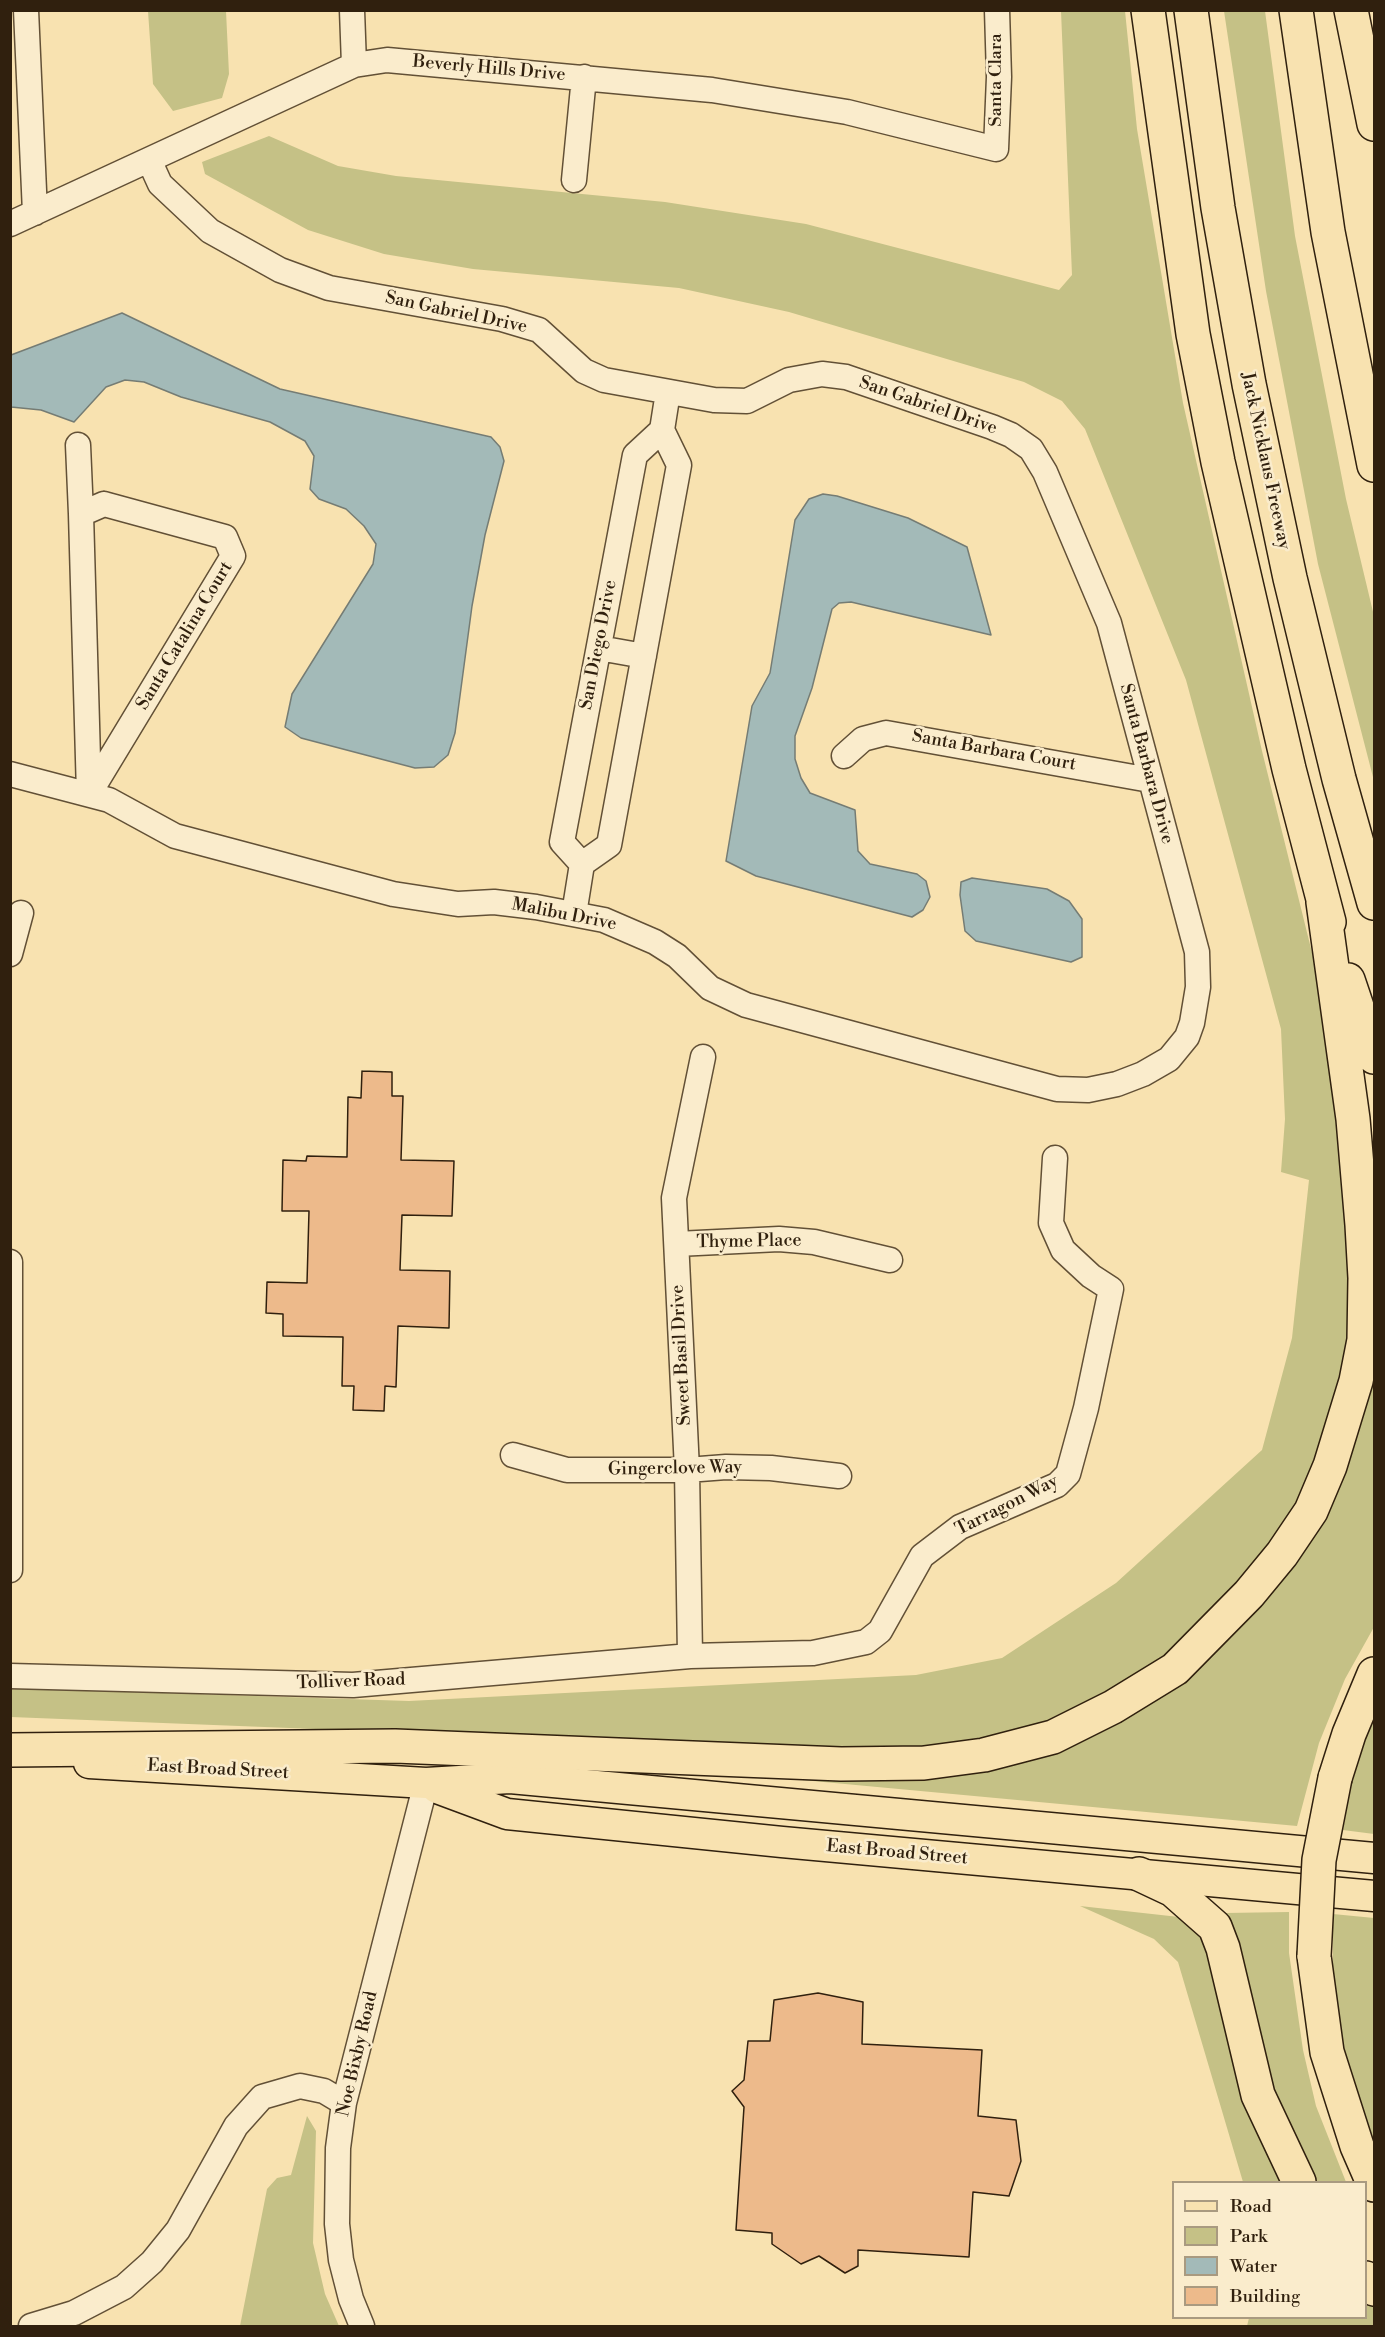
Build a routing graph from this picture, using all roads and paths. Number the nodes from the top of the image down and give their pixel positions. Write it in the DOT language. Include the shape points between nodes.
graph roads {
  1 [pos="26,10"];
  2 [pos="352,10"];
  3 [pos="997,10"];
  4 [pos="1148,10"];
  5 [pos="1191,10"];
  6 [pos="1296,10"];
  7 [pos="1351,10"];
  8 [pos="354,65"];
  9 [pos="584,77"];
  10 [pos="1374,124"];
  11 [pos="996,150"];
  12 [pos="150,162"];
  13 [pos="574,180"];
  14 [pos="35,213"];
  15 [pos="10,224"];
  16 [pos="1347,331"];
  17 [pos="668,392"];
  18 [pos="1374,414"];
  19 [pos="662,430"];
  20 [pos="78,445"];
  21 [pos="1374,465"];
  22 [pos="1044,472"];
  23 [pos="81,514"];
  24 [pos="599,648"];
  25 [pos="644,656"];
  26 [pos="844,756"];
  27 [pos="10,774"];
  28 [pos="1150,780"];
  29 [pos="89,794"];
  30 [pos="582,864"];
  31 [pos="1323,902"];
  32 [pos="1374,903"];
  33 [pos="21,913"];
  34 [pos="574,914"];
  35 [pos="10,954"];
  36 [pos="704,1057"];
  37 [pos="1374,1057"];
  38 [pos="1169,1059"];
  39 [pos="1055,1158"];
  40 [pos="677,1244"];
  41 [pos="890,1260"];
  42 [pos="10,1262"];
  43 [pos="513,1455"];
  44 [pos="687,1470"];
  45 [pos="839,1476"];
  46 [pos="10,1570"];
  47 [pos="690,1656"];
  48 [pos="1374,1674"];
  49 [pos="10,1676"];
  50 [pos="10,1750"];
  51 [pos="10,1759"];
  52 [pos="426,1783"];
  53 [pos="1374,1858"];
  54 [pos="1139,1874"];
  55 [pos="1374,1896"];
  56 [pos="344,2103"];
  57 [pos="1299,2181"];
  58 [pos="1374,2185"];
  59 [pos="31,2326"];
  60 [pos="362,2326"];
  1 -- 14 [label="street"];
  2 -- 8 [label="street"];
  3 -- 11 [label="street, Santa Clara"];
  4 -- 31 [label="highway" via="1191,322 1218,462"];
  5 -- 32 [label="highway, Jack Nicklaus Freeway" via="1218,208 1249,384 1290,578"];
  6 -- 16 [label="highway" via="1328,232"];
  7 -- 10 [label="highway"];
  8 -- 9 [label="street, Beverly Hills Drive" via="387,60"];
  8 -- 12 [label="street, Beverly Hills Drive"];
  9 -- 11 [label="street, Beverly Hills Drive" via="785,101 847,112"];
  9 -- 13 [label="street"];
  12 -- 14 [label="street, Beverly Hills Drive"];
  12 -- 17 [label="street, San Gabriel Drive" via="160,184 210,231 280,270 329,288 511,321 538,330 584,371 604,380"];
  14 -- 15 [label="street, Beverly Hills Drive"];
  16 -- 18 [label="highway"];
  16 -- 21 [label="highway"];
  17 -- 19 [label="street"];
  17 -- 22 [label="street, San Gabriel Drive" via="714,400 747,400 805,375 846,377 1011,435 1031,450"];
  19 -- 24 [label="street, San Diego Drive" via="635,455"];
  19 -- 25 [label="street" via="679,465"];
  20 -- 23 [label="street"];
  22 -- 28 [label="street, Santa Barbara Drive" via="1108,623"];
  23 -- 29 [label="street"];
  23 -- 29 [label="street, Santa Catalina Court" via="104,504 225,537 233,556"];
  24 -- 25 [label="street"];
  24 -- 30 [label="street, San Diego Drive" via="562,842"];
  25 -- 30 [label="street" via="609,845"];
  26 -- 28 [label="street, Santa Barbara Court" via="863,740 886,733"];
  27 -- 29 [label="street, Malibu Drive"];
  28 -- 38 [label="street, Santa Barbara Drive" via="1197,952 1198,987 1192,1023"];
  29 -- 34 [label="street, Malibu Drive" via="109,800 175,836 393,894 458,904 494,902"];
  30 -- 34 [label="street"];
  31 -- 37 [label="highway"];
  31 -- 50 [label="highway" via="1353,1119 1365,1278 1364,1340 1330,1466 1311,1511 1249,1594 1175,1669 1113,1707 1053,1737 984,1755 924,1763 841,1764 395,1746"];
  33 -- 35 [label="street"];
  34 -- 38 [label="street, Malibu Drive" via="604,920 655,942 677,956 710,988 746,1005 1057,1089 1088,1090 1117,1084"];
  36 -- 40 [label="street, Sweet Basil Drive" via="674,1198"];
  39 -- 47 [label="street, Tarragon Way" via="1051,1223 1063,1250 1111,1289 1068,1474 1057,1485 960,1527 921,1556 880,1631 866,1642 813,1653"];
  40 -- 41 [label="street, Thyme Place" via="779,1239 814,1242"];
  40 -- 44 [label="street, Sweet Basil Drive"];
  42 -- 46 [label="street"];
  43 -- 44 [label="street, Gingerclove Way" via="567,1470"];
  44 -- 45 [label="street, Gingerclove Way" via="771,1468"];
  44 -- 47 [label="street, Sweet Basil Drive"];
  47 -- 49 [label="street, Tolliver Road" via="353,1685"];
  48 -- 58 [label="highway, bridge" via="1335,1778 1319,1860 1314,1956 1327,2052 1357,2146"];
  51 -- 52 [label="main road, East Broad Street"];
  52 -- 53 [label="main road, East Broad Street" via="510,1778"];
  52 -- 54 [label="main road, East Broad Street" via="507,1814"];
  52 -- 56 [label="street, Noe Bixby Road"];
  54 -- 55 [label="main road, East Broad Street"];
  54 -- 57 [label="highway" via="1173,1890 1215,1927 1258,2095"];
  56 -- 59 [label="street" via="324,2091 300,2086 262,2097 236,2126 178,2230 152,2262 124,2287 74,2313"];
  56 -- 60 [label="street, Noe Bixby Road" via="336,2170 337,2224 341,2260"];
}
